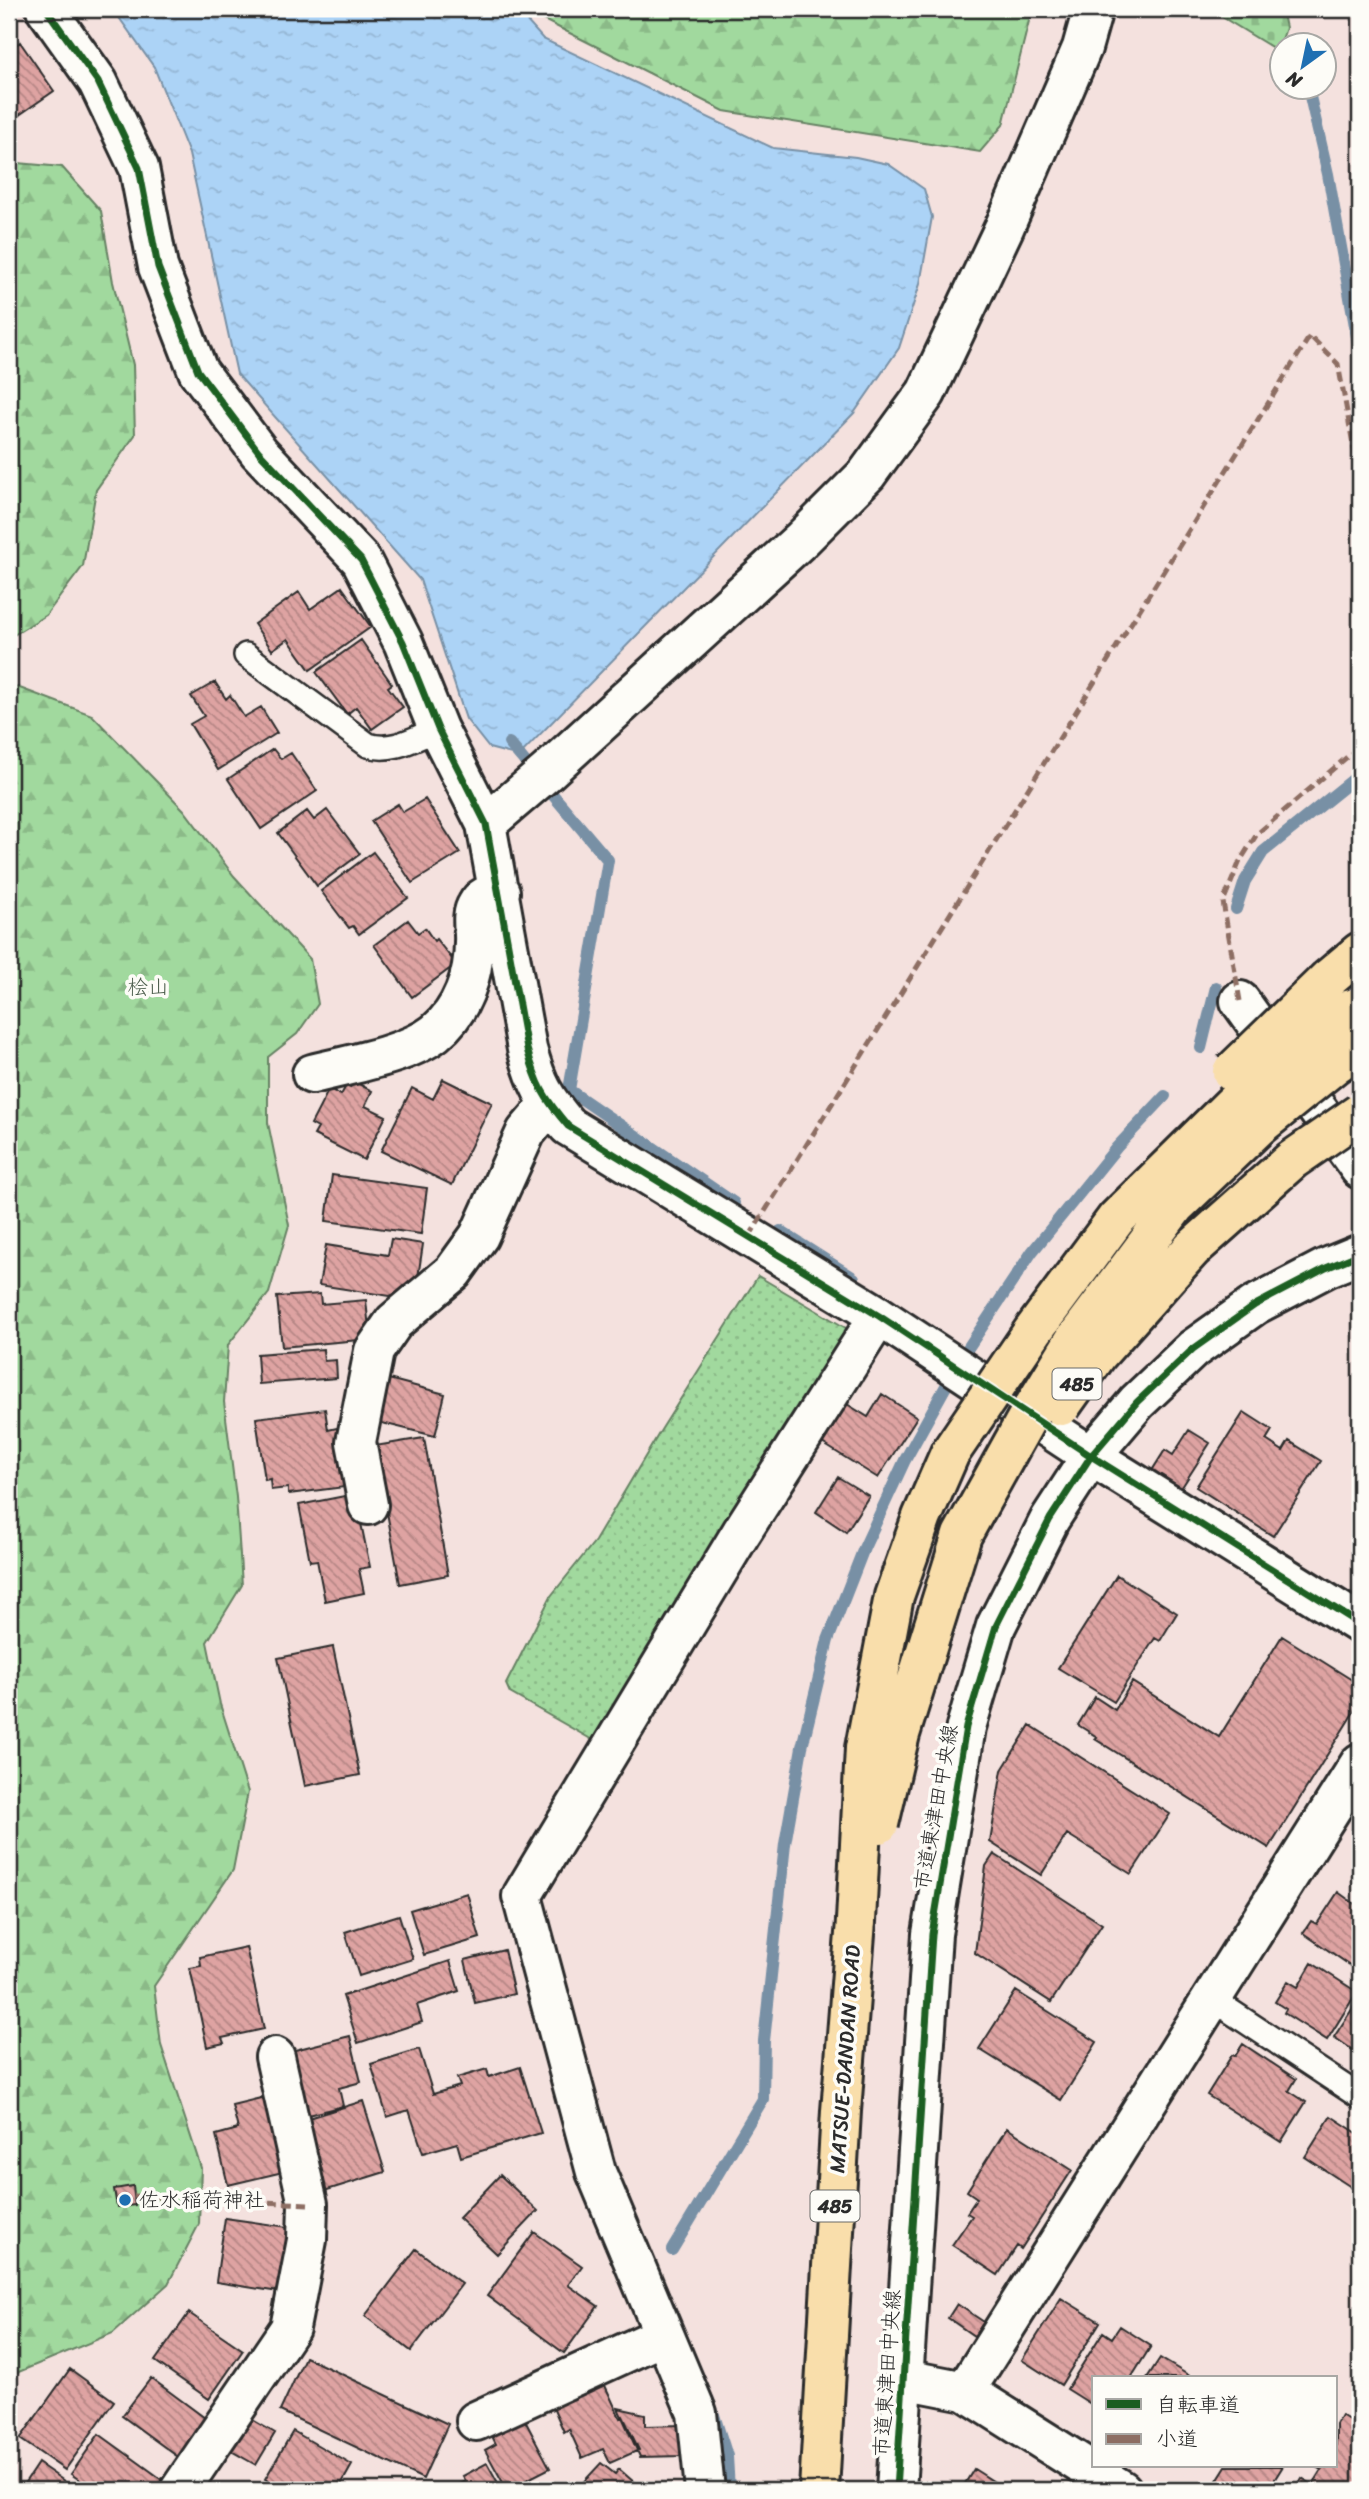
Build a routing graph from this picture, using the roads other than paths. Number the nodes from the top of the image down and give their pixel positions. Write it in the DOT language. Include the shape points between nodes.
graph roads {
  1 [pos="46,9"];
  2 [pos="1093,9"];
  3 [pos="246,655"];
  4 [pos="438,729"];
  5 [pos="486,824"];
  6 [pos="500,892"];
  7 [pos="1360,952"];
  8 [pos="1240,1001"];
  9 [pos="1356,1007"];
  10 [pos="1360,1047"];
  11 [pos="312,1074"];
  12 [pos="550,1105"];
  13 [pos="1360,1113"];
  14 [pos="1360,1169"];
  15 [pos="1360,1254"];
  16 [pos="879,1316"];
  17 [pos="950,1453"];
  18 [pos="1091,1456"];
  19 [pos="368,1504"];
  20 [pos="1360,1624"];
  21 [pos="900,1734"];
  22 [pos="1360,1763"];
  23 [pos="856,1922"];
  24 [pos="1212,1999"];
  25 [pos="275,2057"];
  26 [pos="1360,2097"];
  27 [pos="664,2334"];
  28 [pos="904,2379"];
  29 [pos="965,2391"];
  30 [pos="476,2421"];
  31 [pos="180,2490"];
  32 [pos="705,2490"];
  33 [pos="819,2490"];
  34 [pos="896,2490"];
  35 [pos="1122,2490"];
  1 -- 4 [label="street" via="98,82 139,168 158,267 198,371 259,452 361,560"];
  2 -- 5 [label="street" via="1082,48 926,393 867,474 802,539"];
  3 -- 4 [label="lane" via="368,745 394,747"];
  4 -- 5 [label="street"];
  5 -- 6 [label="street"];
  6 -- 11 [label="street" via="484,897 477,905 468,983 462,999 436,1032 403,1049"];
  6 -- 12 [label="street" via="527,1049 536,1081"];
  7 -- 17 [label="highway, 485, bridge" via="1215,1089 1086,1226 1012,1329"];
  8 -- 14 [label="street"];
  9 -- 17 [label="highway, 485, bridge" via="1314,1034 1243,1094 1116,1219"];
  10 -- 21 [label="highway, 485, bridge" via="1259,1126 1175,1206 1074,1341 962,1535"];
  12 -- 16 [label="street" via="568,1126"];
  12 -- 19 [label="street" via="526,1132 479,1236 453,1272 394,1322 374,1351 356,1442"];
  13 -- 21 [label="highway, 485, bridge" via="1292,1160 1192,1249 1098,1354 1042,1433 980,1548"];
  15 -- 18 [label="street, 市道東津田中央線" via="1255,1305 1193,1349"];
  16 -- 18 [label="street"];
  16 -- 27 [label="street" via="741,1533 522,1896 596,2172"];
  17 -- 23 [label="highway, 485, bridge" via="894,1596 865,1748"];
  18 -- 20 [label="street"];
  18 -- 28 [label="street, 市道東津田中央線" via="1050,1519 996,1626 966,1727 932,1934"];
  21 -- 23 [label="highway, 485, bridge"];
  22 -- 24 [label="street"];
  23 -- 33 [label="highway, MATSUE-DANDAN ROAD / 485"];
  24 -- 26 [label="lane"];
  24 -- 29 [label="street"];
  25 -- 31 [label="street" via="308,2204 307,2240 290,2328"];
  27 -- 30 [label="street"];
  27 -- 32 [label="street" via="697,2413"];
  28 -- 29 [label="street"];
  28 -- 34 [label="street, 市道東津田中央線"];
  29 -- 35 [label="street"];
}
